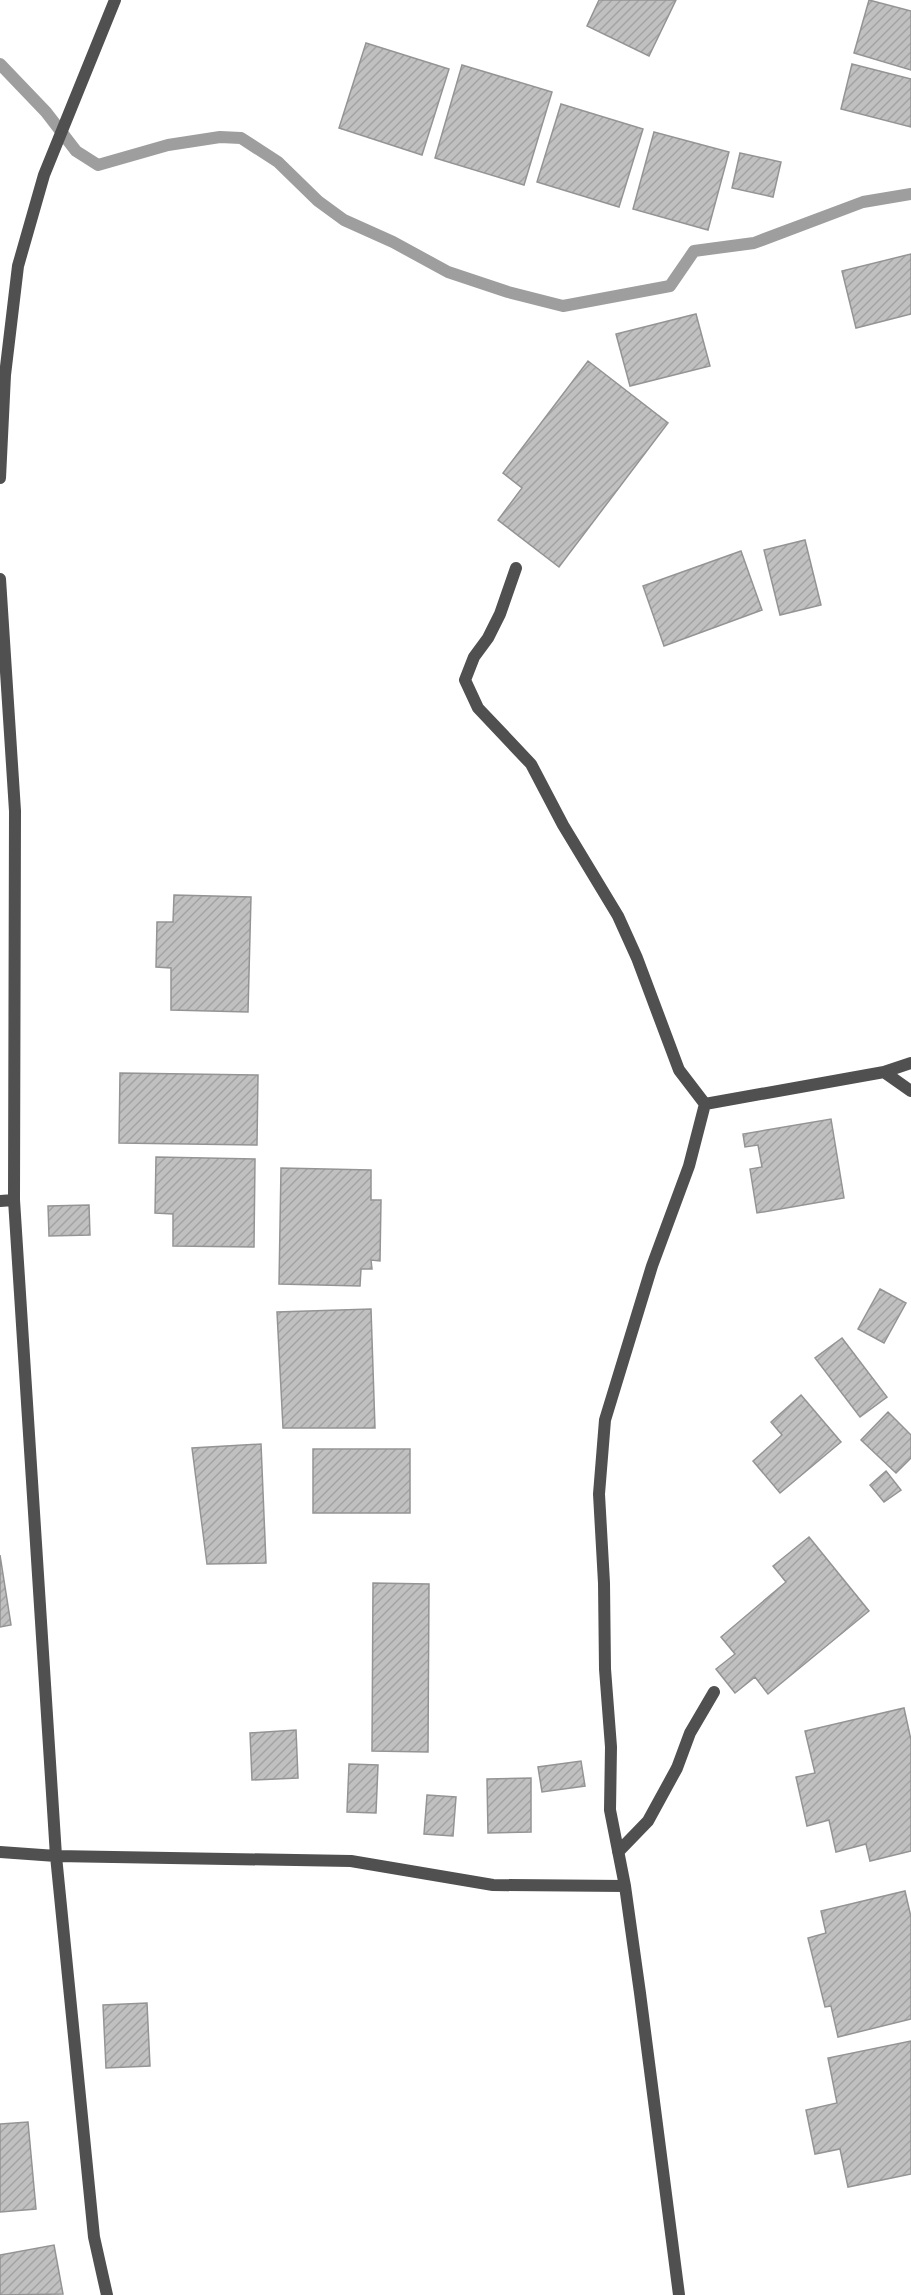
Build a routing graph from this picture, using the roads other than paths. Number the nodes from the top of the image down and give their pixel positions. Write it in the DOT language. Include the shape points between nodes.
graph roads {
  1 [pos="116,0"];
  2 [pos="0,478"];
  3 [pos="516,568"];
  4 [pos="0,579"];
  5 [pos="911,1063"];
  6 [pos="884,1072"];
  7 [pos="911,1091"];
  8 [pos="705,1104"];
  9 [pos="14,1200"];
  10 [pos="0,1201"];
  11 [pos="714,1692"];
  12 [pos="0,1852"];
  13 [pos="618,1852"];
  14 [pos="56,1856"];
  15 [pos="624,1886"];
  16 [pos="108,2295"];
  17 [pos="679,2295"];
  1 -- 2 [label="street" via="44,175 18,266 4,375"];
  3 -- 8 [label="street" via="500,614 465,680 478,708 531,764 618,916 679,1070"];
  4 -- 9 [label="street" via="15,811"];
  5 -- 6 [label="street"];
  6 -- 7 [label="street"];
  6 -- 8 [label="street"];
  8 -- 13 [label="street" via="689,1166 652,1266 605,1420 599,1494 611,1747 610,1810"];
  9 -- 10 [label="street"];
  9 -- 14 [label="street"];
  11 -- 13 [label="street" via="648,1821"];
  12 -- 14 [label="street"];
  13 -- 15 [label="street"];
  14 -- 15 [label="street" via="351,1861 493,1885"];
  14 -- 16 [label="street" via="94,2236"];
  15 -- 17 [label="street"];
}
